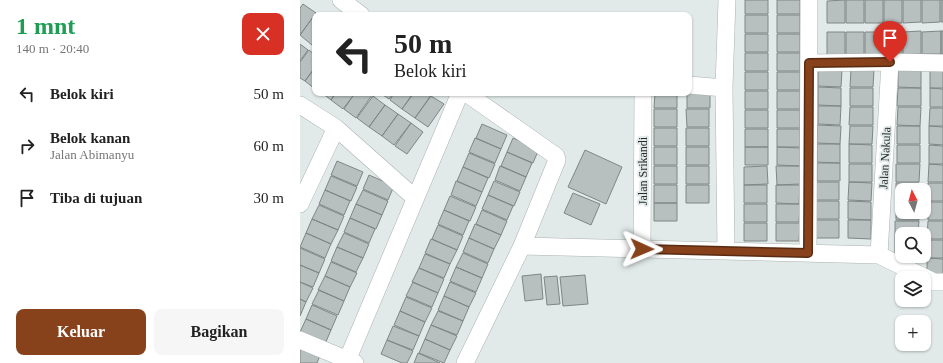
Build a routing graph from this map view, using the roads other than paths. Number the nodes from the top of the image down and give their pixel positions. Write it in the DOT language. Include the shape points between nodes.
graph roads {
  1 [pos="341,0"];
  2 [pos="728,0"];
  3 [pos="809,0"];
  4 [pos="357,12"];
  5 [pos="890,62"];
  6 [pos="809,63"];
  7 [pos="943,63"];
  8 [pos="692,85"];
  9 [pos="724,88"];
  10 [pos="459,96"];
  11 [pos="470,96"];
  12 [pos="643,96"];
  13 [pos="300,105"];
  14 [pos="336,128"];
  15 [pos="415,198"];
  16 [pos="300,204"];
  17 [pos="522,246"];
  18 [pos="642,249"];
  19 [pos="726,251"];
  20 [pos="808,253"];
  21 [pos="879,255"];
  22 [pos="943,282"];
  23 [pos="300,340"];
  24 [pos="350,362"];
  25 [pos="465,363"];
  1 -- 4 [label="street"];
  2 -- 9 [label="street"];
  3 -- 6 [label="street"];
  5 -- 6 [label="street"];
  5 -- 7 [label="street"];
  5 -- 21 [label="street, Jalan Nakula"];
  6 -- 20 [label="street"];
  8 -- 9 [label="street"];
  9 -- 19 [label="street"];
  10 -- 15 [label="street"];
  11 -- 17 [label="street" via="557,157 557,164"];
  12 -- 18 [label="street, Jalan Srikandi"];
  13 -- 14 [label="street"];
  14 -- 15 [label="street"];
  14 -- 16 [label="street"];
  15 -- 24 [label="street"];
  17 -- 18 [label="street"];
  17 -- 25 [label="street"];
  18 -- 19 [label="street"];
  19 -- 20 [label="street"];
  20 -- 21 [label="street"];
  21 -- 22 [label="street" via="934,282"];
  23 -- 24 [label="street"];
}
